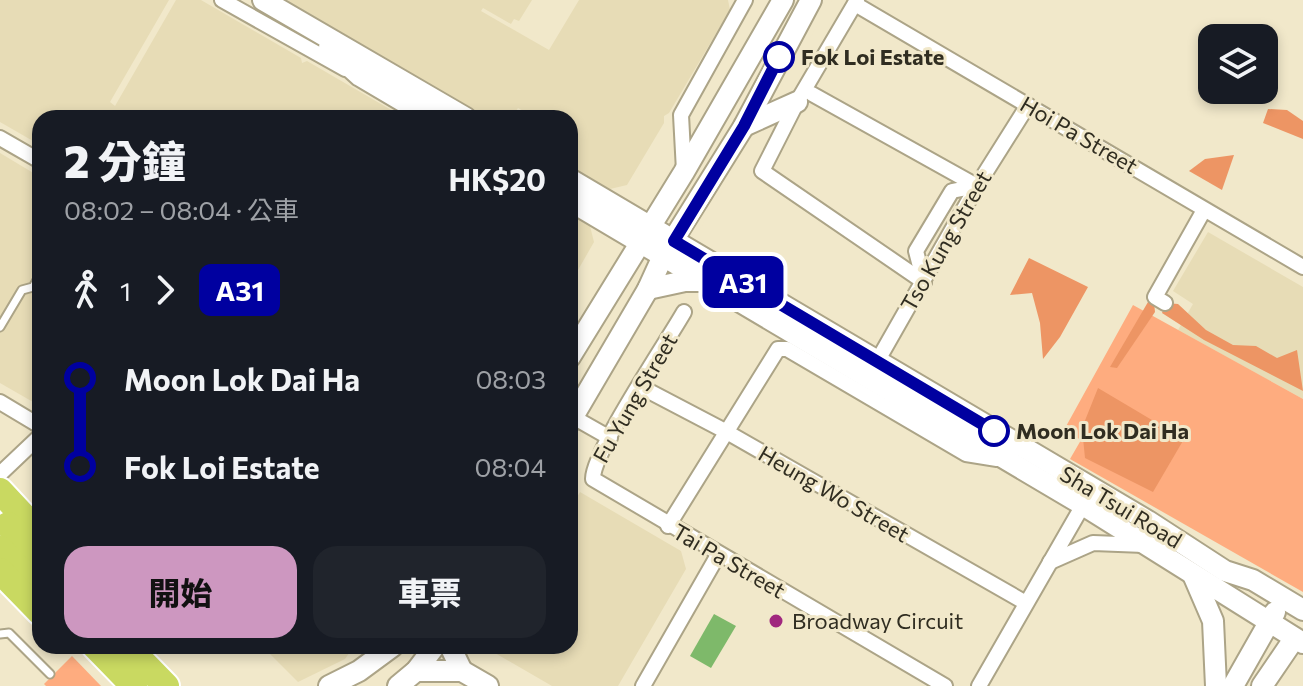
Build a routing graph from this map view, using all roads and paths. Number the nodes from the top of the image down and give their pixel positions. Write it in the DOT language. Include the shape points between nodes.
graph roads {
  1 [pos="222,0"];
  2 [pos="247,0"];
  3 [pos="263,0"];
  4 [pos="745,0"];
  5 [pos="783,0"];
  6 [pos="811,0"];
  7 [pos="856,2"];
  8 [pos="333,45"];
  9 [pos="360,76"];
  10 [pos="796,102"];
  11 [pos="1028,105"];
  12 [pos="417,110"];
  13 [pos="451,110"];
  14 [pos="744,126"];
  15 [pos="0,138"];
  16 [pos="32,156"];
  17 [pos="684,172"];
  18 [pos="578,185"];
  19 [pos="977,186"];
  20 [pos="578,204"];
  21 [pos="1204,210"];
  22 [pos="622,221"];
  23 [pos="650,227"];
  24 [pos="668,249"];
  25 [pos="1303,267"];
  26 [pos="694,272"];
  27 [pos="618,277"];
  28 [pos="924,282"];
  29 [pos="32,287"];
  30 [pos="648,289"];
  31 [pos="1165,303"];
  32 [pos="684,312"];
  33 [pos="0,327"];
  34 [pos="578,344"];
  35 [pos="872,370"];
  36 [pos="641,387"];
  37 [pos="0,402"];
  38 [pos="578,410"];
  39 [pos="32,421"];
  40 [pos="578,422"];
  41 [pos="725,431"];
  42 [pos="610,438"];
  43 [pos="32,444"];
  44 [pos="1002,460"];
  45 [pos="0,474"];
  46 [pos="597,484"];
  47 [pos="0,491"];
  48 [pos="1083,505"];
  49 [pos="0,517"];
  50 [pos="32,525"];
  51 [pos="668,526"];
  52 [pos="1144,545"];
  53 [pos="0,549"];
  54 [pos="32,549"];
  55 [pos="718,555"];
  56 [pos="1050,562"];
  57 [pos="0,571"];
  58 [pos="1194,577"];
  59 [pos="32,582"];
  60 [pos="1026,603"];
  61 [pos="32,604"];
  62 [pos="1303,610"];
  63 [pos="1276,611"];
  64 [pos="0,634"];
  65 [pos="1298,641"];
  66 [pos="80,654"];
  67 [pos="103,654"];
  68 [pos="138,654"];
  69 [pos="152,654"];
  70 [pos="373,654"];
  71 [pos="429,654"];
  72 [pos="454,654"];
  73 [pos="416,671"];
  74 [pos="462,671"];
  75 [pos="50,674"];
  76 [pos="174,681"];
  77 [pos="111,686"];
  78 [pos="134,686"];
  79 [pos="329,686"];
  80 [pos="398,686"];
  81 [pos="488,686"];
  82 [pos="643,686"];
  83 [pos="945,686"];
  84 [pos="979,686"];
  85 [pos="1216,686"];
  86 [pos="1233,686"];
  87 [pos="1262,686"];
  1 -- 9 [label="street"];
  2 -- 8 [label="main road"];
  3 -- 8 [label="main road"];
  4 -- 17 [label="street" via="681,115"];
  5 -- 17 [label="main road"];
  6 -- 14 [label="main road"];
  7 -- 10 [label="street"];
  7 -- 11 [label="street, Hoi Pa Street"];
  8 -- 9 [label="main road"];
  8 -- 13 [label="main road"];
  9 -- 12 [label="main road"];
  10 -- 14 [label="main road"];
  10 -- 19 [label="street"];
  10 -- 28 [label="street" via="762,171"];
  11 -- 19 [label="street, Tso Kung Street"];
  11 -- 21 [label="street, Hoi Pa Street"];
  14 -- 24 [label="main road"];
  15 -- 16 [label="street"];
  17 -- 23 [label="main road"];
  18 -- 22 [label="main road, Sha Tsui Road"];
  19 -- 28 [label="street, Tso Kung Street"];
  19 -- 28 [label="street" via="952,191 916,251"];
  20 -- 22 [label="main road, Sha Tsui Road"];
  21 -- 25 [label="street, Hoi Pa Street"];
  21 -- 31 [label="street" via="1155,297"];
  22 -- 23 [label="main road, Sha Tsui Road"];
  22 -- 27 [label="main road"];
  23 -- 24 [label="main road, Sha Tsui Road"];
  23 -- 27 [label="main road"];
  24 -- 26 [label="main road, Sha Tsui Road"];
  24 -- 30 [label="main road"];
  26 -- 30 [label="main road"];
  26 -- 35 [label="main road, Sha Tsui Road"];
  27 -- 34 [label="main road"];
  28 -- 35 [label="street, Tso Kung Street"];
  29 -- 33 [label="lane" via="22,290"];
  30 -- 38 [label="main road"];
  32 -- 36 [label="street, Fu Yung Street"];
  35 -- 44 [label="main road, Sha Tsui Road"];
  35 -- 63 [label="main road, Sha Tsui Road" via="1240,578 1253,580"];
  36 -- 41 [label="street, Heung Wo Street"];
  36 -- 42 [label="street, Fu Yung Street"];
  37 -- 39 [label="street"];
  40 -- 42 [label="street"];
  41 -- 44 [label="street, Sha Tsui Road" via="771,355 787,349 966,454"];
  41 -- 51 [label="street"];
  41 -- 60 [label="street, Heung Wo Street"];
  42 -- 46 [label="street, Fu Yung Street" via="593,471"];
  43 -- 45 [label="street"];
  44 -- 48 [label="main road, Sha Tsui Road"];
  46 -- 51 [label="street, Tai Pa Street"];
  47 -- 50 [label="highway"];
  48 -- 52 [label="main road, Sha Tsui Road"];
  48 -- 56 [label="street"];
  49 -- 54 [label="highway"];
  51 -- 55 [label="street, Tai Pa Street"];
  52 -- 56 [label="street" via="1093,543"];
  52 -- 58 [label="main road, Sha Tsui Road"];
  53 -- 59 [label="highway"];
  55 -- 82 [label="street"];
  55 -- 83 [label="street, Tai Pa Street"];
  56 -- 60 [label="street"];
  57 -- 61 [label="highway"];
  58 -- 63 [label="main road, Sha Tsui Road"];
  58 -- 85 [label="main road" via="1213,621"];
  60 -- 84 [label="street"];
  62 -- 63 [label="main road, Sha Tsui Road"];
  63 -- 65 [label="main road, Sha Tsui Road"];
  63 -- 86 [label="main road"];
  64 -- 75 [label="lane" via="9,633"];
  65 -- 87 [label="main road"];
  66 -- 77 [label="highway"];
  67 -- 78 [label="highway"];
  68 -- 76 [label="highway"];
  69 -- 76 [label="highway"];
  70 -- 79 [label="main road"];
  71 -- 73 [label="main road"];
  72 -- 74 [label="main road"];
  73 -- 74 [label="main road"];
  73 -- 80 [label="main road"];
  74 -- 81 [label="main road"];
}
